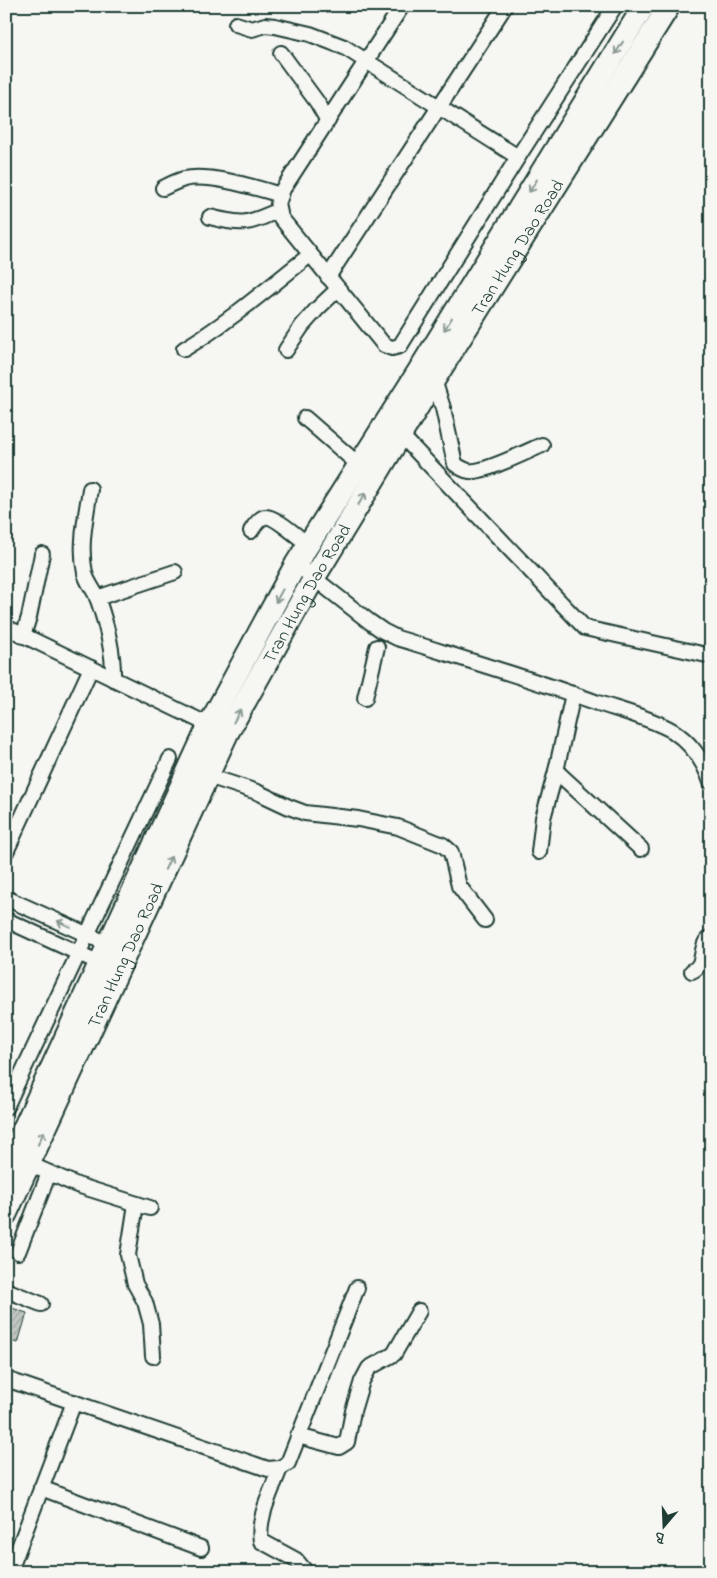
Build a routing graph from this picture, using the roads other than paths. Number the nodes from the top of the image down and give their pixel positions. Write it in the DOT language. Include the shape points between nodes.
graph roads {
  1 [pos="402,6"];
  2 [pos="505,6"];
  3 [pos="616,6"];
  4 [pos="644,6"];
  5 [pos="664,8"];
  6 [pos="236,24"];
  7 [pos="281,53"];
  8 [pos="366,62"];
  9 [pos="439,107"];
  10 [pos="328,121"];
  11 [pos="518,157"];
  12 [pos="162,188"];
  13 [pos="281,195"];
  14 [pos="279,210"];
  15 [pos="210,217"];
  16 [pos="310,254"];
  17 [pos="328,277"];
  18 [pos="338,290"];
  19 [pos="184,349"];
  20 [pos="286,350"];
  21 [pos="434,380"];
  22 [pos="305,418"];
  23 [pos="401,435"];
  24 [pos="542,444"];
  25 [pos="359,465"];
  26 [pos="90,489"];
  27 [pos="251,531"];
  28 [pos="309,545"];
  29 [pos="42,554"];
  30 [pos="296,564"];
  31 [pos="175,572"];
  32 [pos="314,578"];
  33 [pos="98,598"];
  34 [pos="6,627"];
  35 [pos="23,636"];
  36 [pos="380,639"];
  37 [pos="711,656"];
  38 [pos="91,668"];
  39 [pos="113,679"];
  40 [pos="573,694"];
  41 [pos="364,698"];
  42 [pos="209,725"];
  43 [pos="170,758"];
  44 [pos="556,771"];
  45 [pos="208,776"];
  46 [pos="711,782"];
  47 [pos="641,849"];
  48 [pos="6,852"];
  49 [pos="539,852"];
  50 [pos="6,898"];
  51 [pos="6,920"];
  52 [pos="485,920"];
  53 [pos="87,934"];
  54 [pos="711,937"];
  55 [pos="78,952"];
  56 [pos="104,954"];
  57 [pos="692,971"];
  58 [pos="6,1106"];
  59 [pos="29,1164"];
  60 [pos="6,1167"];
  61 [pos="49,1173"];
  62 [pos="136,1204"];
  63 [pos="150,1208"];
  64 [pos="6,1214"];
  65 [pos="18,1252"];
  66 [pos="357,1288"];
  67 [pos="6,1290"];
  68 [pos="42,1304"];
  69 [pos="419,1311"];
  70 [pos="153,1356"];
  71 [pos="6,1379"];
  72 [pos="74,1402"];
  73 [pos="298,1436"];
  74 [pos="280,1468"];
  75 [pos="42,1488"];
  76 [pos="201,1548"];
  77 [pos="13,1563"];
  78 [pos="306,1572"];
  1 -- 8 [label="street"];
  2 -- 9 [label="street"];
  3 -- 11 [label="street"];
  4 -- 25 [label="highway, Tran Hung Dao Road, one-way"];
  5 -- 21 [label="highway, Tran Hung Dao Road"];
  6 -- 8 [label="street" via="252,29 275,26 310,34 344,48"];
  7 -- 10 [label="street"];
  8 -- 9 [label="street"];
  8 -- 10 [label="street"];
  9 -- 11 [label="street"];
  9 -- 17 [label="street"];
  10 -- 13 [label="street"];
  11 -- 18 [label="street" via="400,346 384,345"];
  12 -- 13 [label="street" via="184,179 199,178"];
  13 -- 14 [label="street"];
  14 -- 15 [label="street" via="249,223 238,224"];
  14 -- 16 [label="street" via="281,218"];
  16 -- 17 [label="street"];
  16 -- 19 [label="street" via="255,299"];
  17 -- 18 [label="street"];
  18 -- 20 [label="street" via="302,326"];
  21 -- 23 [label="highway, Tran Hung Dao Road"];
  21 -- 24 [label="street" via="455,464 460,467 470,472 478,470"];
  22 -- 25 [label="street"];
  32 -- 23 [label="highway, Tran Hung Dao Road, one-way"];
  23 -- 37 [label="street" via="585,628"];
  25 -- 28 [label="highway, Tran Hung Dao Road"];
  26 -- 33 [label="street" via="83,559 88,582"];
  27 -- 28 [label="street" via="266,516"];
  28 -- 30 [label="highway, Tran Hung Dao Road"];
  29 -- 35 [label="street"];
  30 -- 32 [label="street"];
  30 -- 42 [label="highway, Tran Hung Dao Road, one-way"];
  31 -- 33 [label="street"];
  32 -- 36 [label="street"];
  45 -- 32 [label="highway, Tran Hung Dao Road, one-way" via="227,734"];
  33 -- 39 [label="street" via="112,648"];
  34 -- 35 [label="street"];
  35 -- 38 [label="street"];
  36 -- 40 [label="street" via="397,638"];
  36 -- 41 [label="street"];
  38 -- 39 [label="street"];
  38 -- 48 [label="street"];
  39 -- 42 [label="street"];
  40 -- 44 [label="street"];
  40 -- 46 [label="street" via="673,732 699,757"];
  42 -- 56 [label="highway, Tran Hung Dao Road"];
  43 -- 53 [label="street"];
  44 -- 47 [label="street"];
  44 -- 49 [label="street" via="543,818"];
  45 -- 52 [label="street" via="257,792 305,813 398,827 443,845 451,852 459,886"];
  59 -- 45 [label="highway, Tran Hung Dao Road, one-way"];
  53 -- 50 [label="street, one-way"];
  51 -- 55 [label="street"];
  53 -- 55 [label="street"];
  53 -- 56 [label="street"];
  54 -- 57 [label="street" via="706,941 701,963"];
  55 -- 56 [label="street"];
  55 -- 58 [label="street"];
  56 -- 60 [label="highway, Tran Hung Dao Road"];
  59 -- 61 [label="street"];
  59 -- 64 [label="highway, Tran Hung Dao Road"];
  61 -- 62 [label="street"];
  61 -- 65 [label="street"];
  62 -- 63 [label="street"];
  62 -- 70 [label="street" via="128,1254 135,1284 145,1302 151,1324"];
  66 -- 73 [label="street"];
  67 -- 68 [label="street"];
  69 -- 73 [label="street" via="394,1354 370,1368 366,1375 346,1442 338,1447"];
  71 -- 72 [label="street"];
  72 -- 74 [label="street" via="268,1469"];
  72 -- 75 [label="street"];
  73 -- 74 [label="street" via="288,1463"];
  74 -- 78 [label="street" via="264,1513 261,1542 296,1560"];
  75 -- 76 [label="street"];
  75 -- 77 [label="street"];
}
